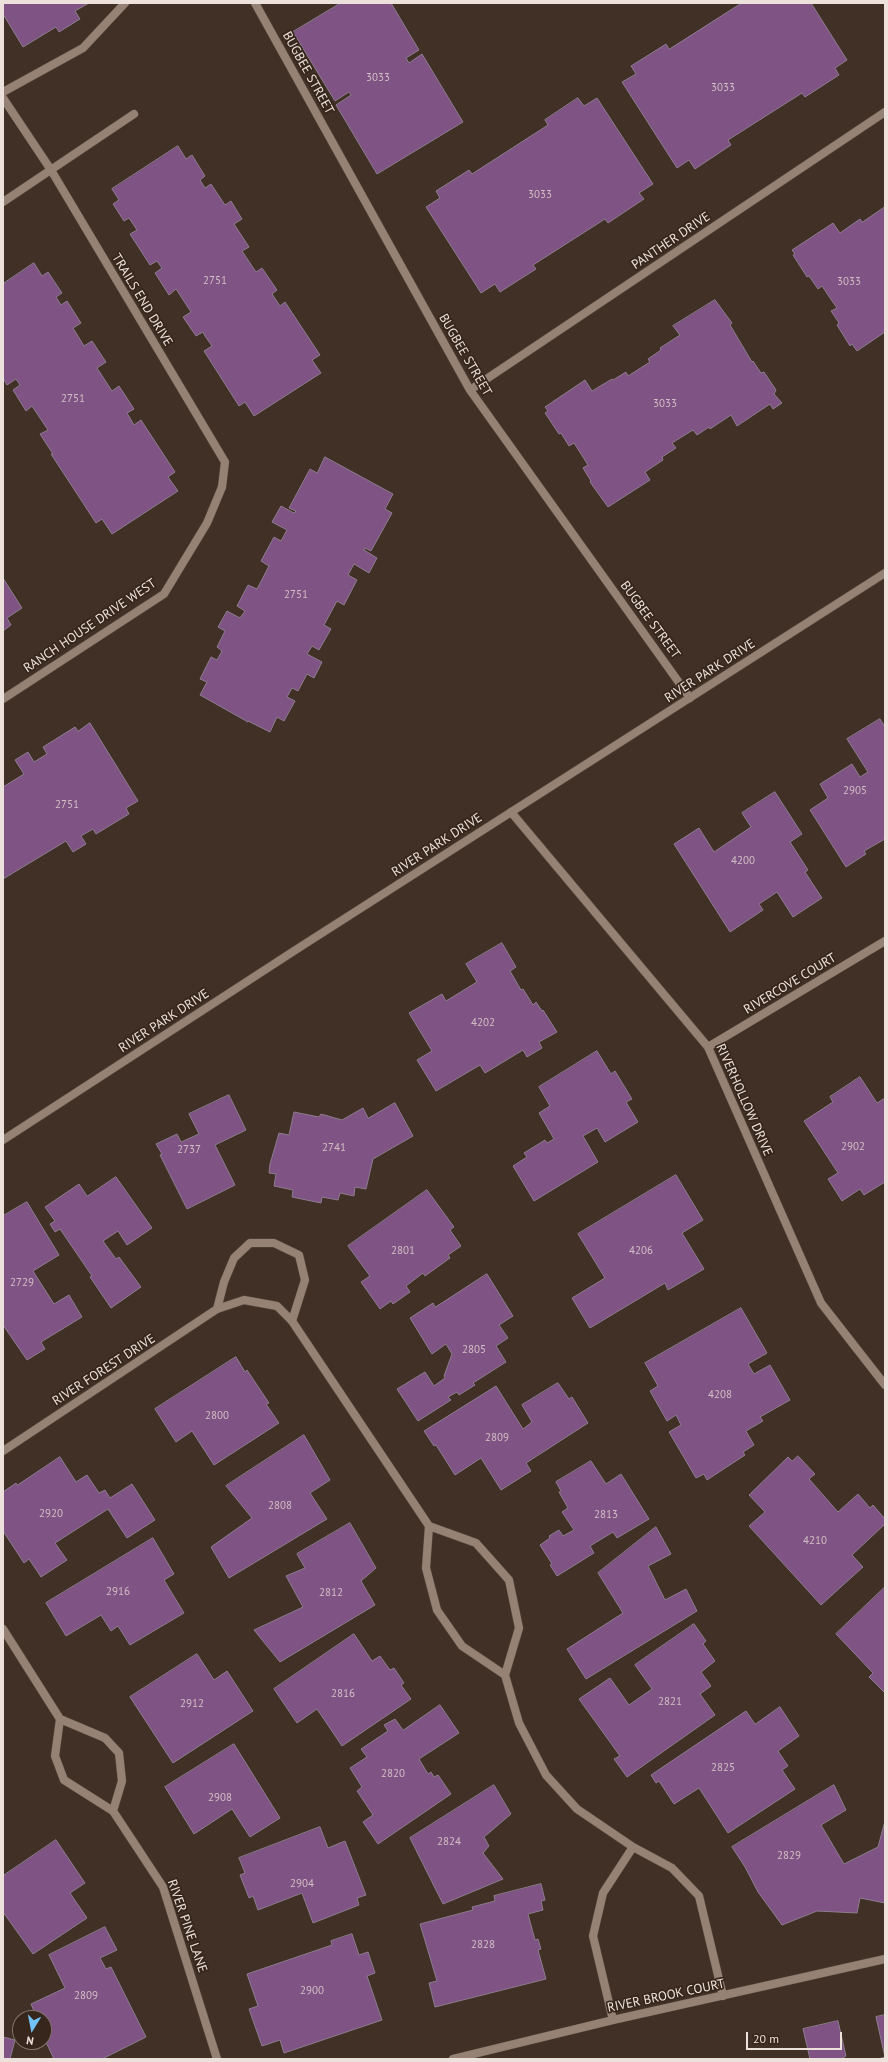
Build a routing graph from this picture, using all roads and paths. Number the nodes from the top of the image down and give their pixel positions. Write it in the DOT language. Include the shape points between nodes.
graph roads {
  1 [pos="125,3"];
  2 [pos="255,3"];
  3 [pos="3,92"];
  4 [pos="3,98"];
  5 [pos="885,112"];
  6 [pos="134,114"];
  7 [pos="51,170"];
  8 [pos="3,202"];
  9 [pos="470,390"];
  10 [pos="207,523"];
  11 [pos="885,573"];
  12 [pos="690,698"];
  13 [pos="3,699"];
  14 [pos="511,812"];
  15 [pos="885,941"];
  16 [pos="708,1047"];
  17 [pos="3,1140"];
  18 [pos="218,1309"];
  19 [pos="292,1321"];
  20 [pos="885,1385"];
  21 [pos="3,1451"];
  22 [pos="429,1526"];
  23 [pos="3,1630"];
  24 [pos="505,1675"];
  25 [pos="60,1719"];
  26 [pos="113,1811"];
  27 [pos="633,1848"];
  28 [pos="885,1959"];
  29 [pos="723,1996"];
  30 [pos="613,2020"];
  31 [pos="217,2059"];
  32 [pos="453,2059"];
  1 -- 3 [label="street" via="83,48"];
  2 -- 9 [label="street, BUGBEE STREET"];
  4 -- 7 [label="street, TRAILS END DRIVE"];
  5 -- 9 [label="street, PANTHER DRIVE"];
  6 -- 7 [label="street"];
  7 -- 8 [label="street"];
  7 -- 10 [label="street, TRAILS END DRIVE" via="225,462 222,487"];
  9 -- 12 [label="street, BUGBEE STREET"];
  10 -- 13 [label="street, RANCH HOUSE DRIVE WEST" via="164,594"];
  11 -- 12 [label="street, RIVER PARK DRIVE"];
  12 -- 14 [label="street, RIVER PARK DRIVE"];
  14 -- 16 [label="street, RIVERHOLLOW DRIVE"];
  14 -- 17 [label="street, RIVER PARK DRIVE"];
  15 -- 16 [label="street, RIVERCOVE COURT"];
  16 -- 20 [label="street, RIVERHOLLOW DRIVE" via="821,1303"];
  18 -- 19 [label="street, RIVER FOREST DRIVE" via="244,1300 277,1306"];
  18 -- 19 [label="street" via="224,1282 234,1258 250,1243 274,1244 300,1255 305,1280"];
  18 -- 21 [label="street, RIVER FOREST DRIVE"];
  19 -- 22 [label="street, RIVER FOREST DRIVE"];
  22 -- 24 [label="street" via="426,1568 437,1610 462,1646"];
  22 -- 24 [label="street" via="476,1543 509,1580 519,1628"];
  23 -- 25 [label="street"];
  24 -- 27 [label="street" via="519,1723 546,1775 577,1809"];
  25 -- 26 [label="street, RIVER PINE LANE" via="55,1756 64,1780"];
  25 -- 26 [label="street" via="105,1738 119,1753 122,1781"];
  26 -- 31 [label="street, RIVER PINE LANE" via="163,1887"];
  27 -- 29 [label="street" via="672,1868 699,1896"];
  27 -- 30 [label="street" via="603,1893 593,1936"];
  28 -- 29 [label="street, RIVER BROOK COURT"];
  29 -- 30 [label="street, RIVER BROOK COURT"];
  30 -- 32 [label="street, RIVER BROOK COURT"];
}
